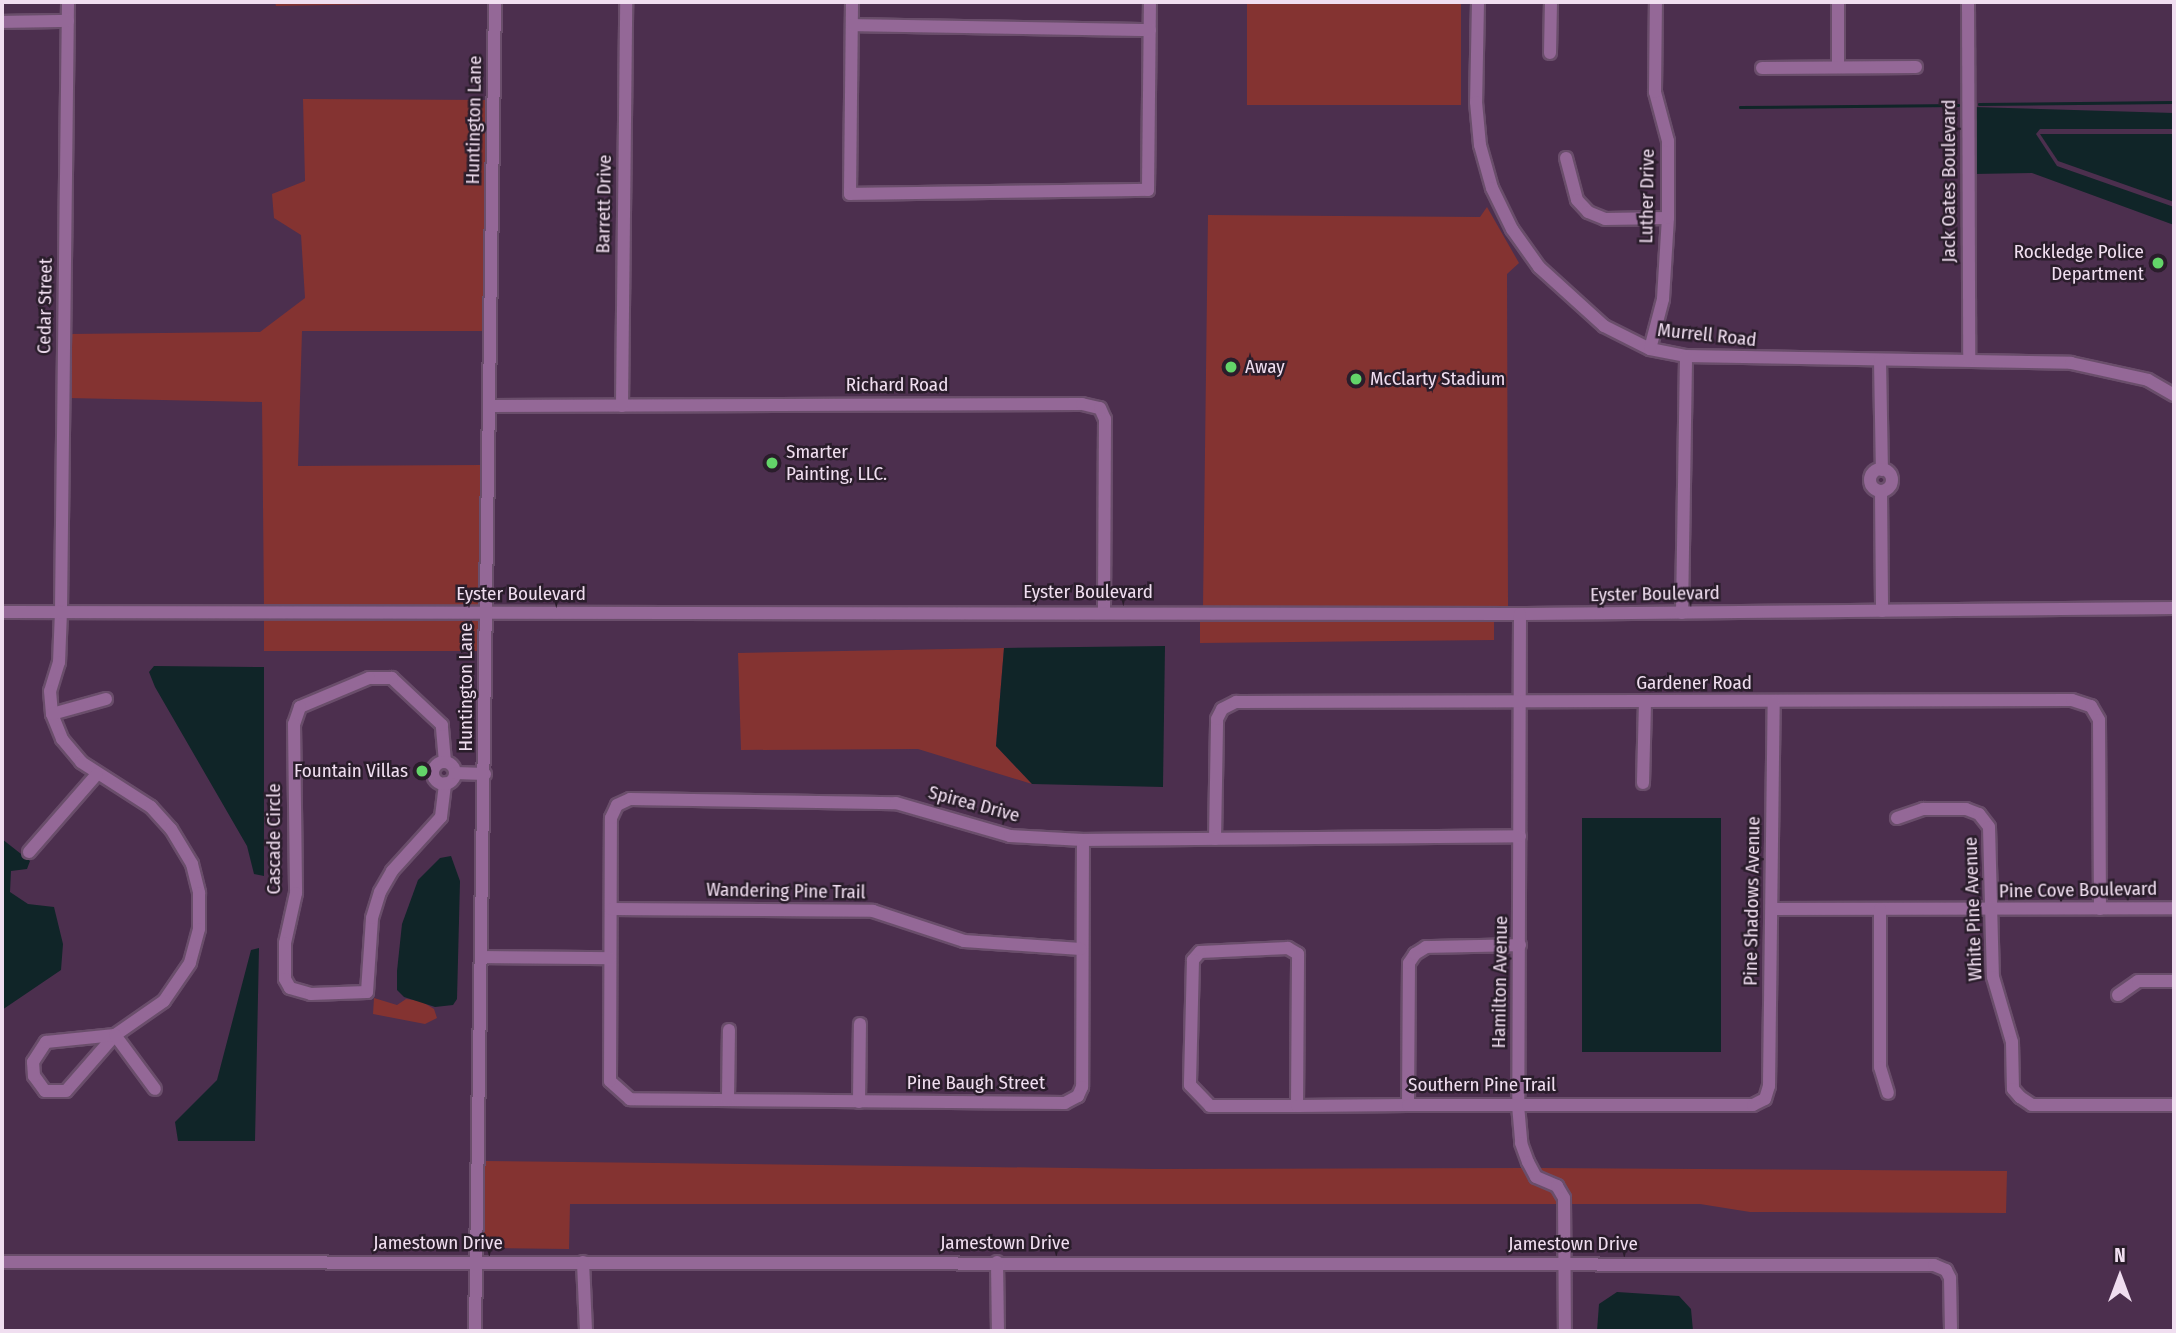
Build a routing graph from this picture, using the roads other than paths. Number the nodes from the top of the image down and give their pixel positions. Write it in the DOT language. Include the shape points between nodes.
graph roads {
  1 [pos="68,2"];
  2 [pos="495,2"];
  3 [pos="626,2"];
  4 [pos="852,2"];
  5 [pos="1150,2"];
  6 [pos="1478,2"];
  7 [pos="1550,2"];
  8 [pos="1656,2"];
  9 [pos="1838,2"];
  10 [pos="1968,2"];
  11 [pos="68,21"];
  12 [pos="2,22"];
  13 [pos="852,25"];
  14 [pos="1150,30"];
  15 [pos="1550,53"];
  16 [pos="1838,67"];
  17 [pos="1916,67"];
  18 [pos="1762,68"];
  19 [pos="1566,158"];
  20 [pos="1668,218"];
  21 [pos="1650,349"];
  22 [pos="1686,356"];
  23 [pos="1880,360"];
  24 [pos="1969,360"];
  25 [pos="2174,395"];
  26 [pos="489,406"];
  27 [pos="622,406"];
  28 [pos="2174,608"];
  29 [pos="61,611"];
  30 [pos="1104,611"];
  31 [pos="1881,611"];
  32 [pos="2,612"];
  33 [pos="1682,613"];
  34 [pos="486,614"];
  35 [pos="1520,614"];
  36 [pos="106,699"];
  37 [pos="1521,702"];
  38 [pos="1774,702"];
  39 [pos="1645,703"];
  40 [pos="52,714"];
  41 [pos="445,762"];
  42 [pos="455,773"];
  43 [pos="97,774"];
  44 [pos="485,774"];
  45 [pos="445,783"];
  46 [pos="1643,783"];
  47 [pos="1897,818"];
  48 [pos="1520,836"];
  49 [pos="1215,839"];
  50 [pos="1083,840"];
  51 [pos="29,852"];
  52 [pos="2174,908"];
  53 [pos="611,909"];
  54 [pos="1772,909"];
  55 [pos="1880,909"];
  56 [pos="2100,909"];
  57 [pos="1994,911"];
  58 [pos="1520,945"];
  59 [pos="1081,949"];
  60 [pos="484,957"];
  61 [pos="610,958"];
  62 [pos="2174,981"];
  63 [pos="2118,995"];
  64 [pos="860,1024"];
  65 [pos="729,1030"];
  66 [pos="115,1035"];
  67 [pos="155,1089"];
  68 [pos="617,1091"];
  69 [pos="1888,1093"];
  70 [pos="728,1099"];
  71 [pos="1765,1099"];
  72 [pos="859,1102"];
  73 [pos="1408,1105"];
  74 [pos="1518,1105"];
  75 [pos="2174,1105"];
  76 [pos="1297,1106"];
  77 [pos="2,1262"];
  78 [pos="477,1262"];
  79 [pos="583,1262"];
  80 [pos="997,1262"];
  81 [pos="1565,1263"];
  82 [pos="475,1331"];
  83 [pos="586,1331"];
  84 [pos="998,1331"];
  85 [pos="1565,1331"];
  86 [pos="1951,1331"];
  1 -- 11 [label="street, Cedar Street"];
  2 -- 26 [label="street, Huntington Lane"];
  3 -- 27 [label="street, Barrett Drive"];
  4 -- 13 [label="street"];
  5 -- 14 [label="street"];
  6 -- 21 [label="street, Murrell Road" via="1480,145 1504,215 1539,267 1570,299 1604,326"];
  7 -- 15 [label="street"];
  8 -- 20 [label="street, Luther Drive" via="1655,92 1668,141"];
  9 -- 16 [label="street"];
  10 -- 24 [label="street, Jack Oates Boulevard"];
  11 -- 12 [label="street"];
  11 -- 29 [label="street, Cedar Street"];
  13 -- 14 [label="street"];
  13 -- 14 [label="street" via="850,194 1149,190"];
  16 -- 17 [label="street"];
  16 -- 18 [label="street"];
  19 -- 20 [label="street" via="1577,200 1588,212 1605,219"];
  20 -- 21 [label="street, Luther Drive" via="1663,299"];
  21 -- 22 [label="street, Murrell Road"];
  22 -- 23 [label="street, Murrell Road"];
  22 -- 33 [label="street"];
  23 -- 24 [label="street, Murrell Road"];
  23 -- 31 [label="street" via="1882,470 1891,475 1892,483 1881,491"];
  24 -- 25 [label="street, Murrell Road" via="2071,363 2110,369 2148,380"];
  26 -- 27 [label="street, Richard Road"];
  26 -- 34 [label="street, Huntington Lane"];
  27 -- 30 [label="street, Richard Road" via="1082,404 1100,408 1105,419"];
  28 -- 31 [label="street, Eyster Boulevard"];
  29 -- 32 [label="street, Eyster Boulevard"];
  29 -- 34 [label="street, Eyster Boulevard"];
  29 -- 40 [label="street, Cedar Street" via="60,662 50,691"];
  30 -- 34 [label="street, Eyster Boulevard"];
  30 -- 35 [label="street, Eyster Boulevard"];
  31 -- 33 [label="street, Eyster Boulevard"];
  33 -- 35 [label="street, Eyster Boulevard"];
  34 -- 44 [label="street, Huntington Lane"];
  35 -- 37 [label="street, Hamilton Avenue"];
  36 -- 40 [label="street"];
  37 -- 39 [label="street, Gardener Road"];
  37 -- 48 [label="street, Hamilton Avenue"];
  37 -- 49 [label="street, Gardener Road" via="1236,702 1222,709 1217,719"];
  38 -- 39 [label="street, Gardener Road"];
  38 -- 54 [label="street, Pine Shadows Avenue"];
  38 -- 56 [label="street, Gardener Road" via="2072,700 2091,706 2099,720"];
  39 -- 46 [label="street"];
  40 -- 43 [label="street" via="62,739"];
  41 -- 42 [label="street"];
  41 -- 45 [label="street, Cascade Circle" via="434,773"];
  41 -- 45 [label="street, Cascade Circle" via="442,725 392,678 369,678 300,707 294,724 296,893 285,943 285,979 290,988 311,994 367,992 370,932 380,892 392,871 441,817"];
  42 -- 44 [label="street"];
  42 -- 45 [label="street"];
  43 -- 51 [label="street"];
  43 -- 66 [label="street" via="151,807 172,829 192,864 199,893 199,929 190,964 164,1001"];
  44 -- 60 [label="street, Huntington Lane"];
  47 -- 57 [label="street, White Pine Avenue" via="1923,808 1966,808 1979,814 1992,841"];
  48 -- 49 [label="street, Spirea Drive"];
  48 -- 58 [label="street, Hamilton Avenue"];
  49 -- 50 [label="street, Spirea Drive"];
  50 -- 53 [label="street, Spirea Drive" via="1010,835 896,803 630,799 617,805 611,818"];
  50 -- 59 [label="street, Pine Baugh Street"];
  52 -- 56 [label="street, Pine Cove Boulevard"];
  53 -- 59 [label="street, Wandering Pine Trail" via="873,911 984,944"];
  53 -- 61 [label="street, Spirea Drive"];
  54 -- 55 [label="street, Pine Cove Boulevard"];
  54 -- 71 [label="street, Pine Shadows Avenue" via="1769,1086"];
  55 -- 57 [label="street, Pine Cove Boulevard"];
  55 -- 69 [label="street" via="1880,1067"];
  56 -- 57 [label="street, Pine Cove Boulevard"];
  57 -- 75 [label="street, White Pine Avenue" via="1993,977 2012,1042 2013,1089 2020,1097 2032,1105"];
  58 -- 73 [label="street" via="1426,947 1415,954 1409,963"];
  58 -- 74 [label="street, Hamilton Avenue"];
  59 -- 72 [label="street, Pine Baugh Street" via="1082,1087 1078,1096 1065,1103"];
  60 -- 61 [label="street"];
  60 -- 78 [label="street, Huntington Lane"];
  61 -- 68 [label="street, Spirea Drive" via="610,1081"];
  62 -- 63 [label="street" via="2138,981"];
  64 -- 72 [label="street"];
  65 -- 70 [label="street"];
  66 -- 66 [label="street" via="66,1091 45,1091 38,1086 33,1062 46,1042"];
  66 -- 67 [label="street"];
  68 -- 70 [label="street, Pine Baugh Street" via="630,1099"];
  70 -- 72 [label="street, Pine Baugh Street"];
  71 -- 74 [label="street, Southern Pine Trail" via="1753,1105"];
  73 -- 74 [label="street, Southern Pine Trail"];
  73 -- 76 [label="street, Southern Pine Trail"];
  74 -- 81 [label="street, Hamilton Avenue" via="1521,1143 1528,1162 1536,1177 1557,1186 1564,1198"];
  76 -- 76 [label="street, Southern Pine Trail" via="1298,954 1288,948 1210,948 1193,960 1190,1086 1210,1105"];
  77 -- 78 [label="street, Jamestown Drive"];
  78 -- 79 [label="street, Jamestown Drive"];
  78 -- 82 [label="street, Huntington Lane"];
  79 -- 80 [label="street, Jamestown Drive"];
  79 -- 83 [label="street"];
  80 -- 81 [label="street, Jamestown Drive"];
  80 -- 84 [label="street"];
  81 -- 85 [label="street, Hamilton Avenue"];
  81 -- 86 [label="street, Jamestown Drive" via="1934,1265 1946,1270 1950,1278"];
}
